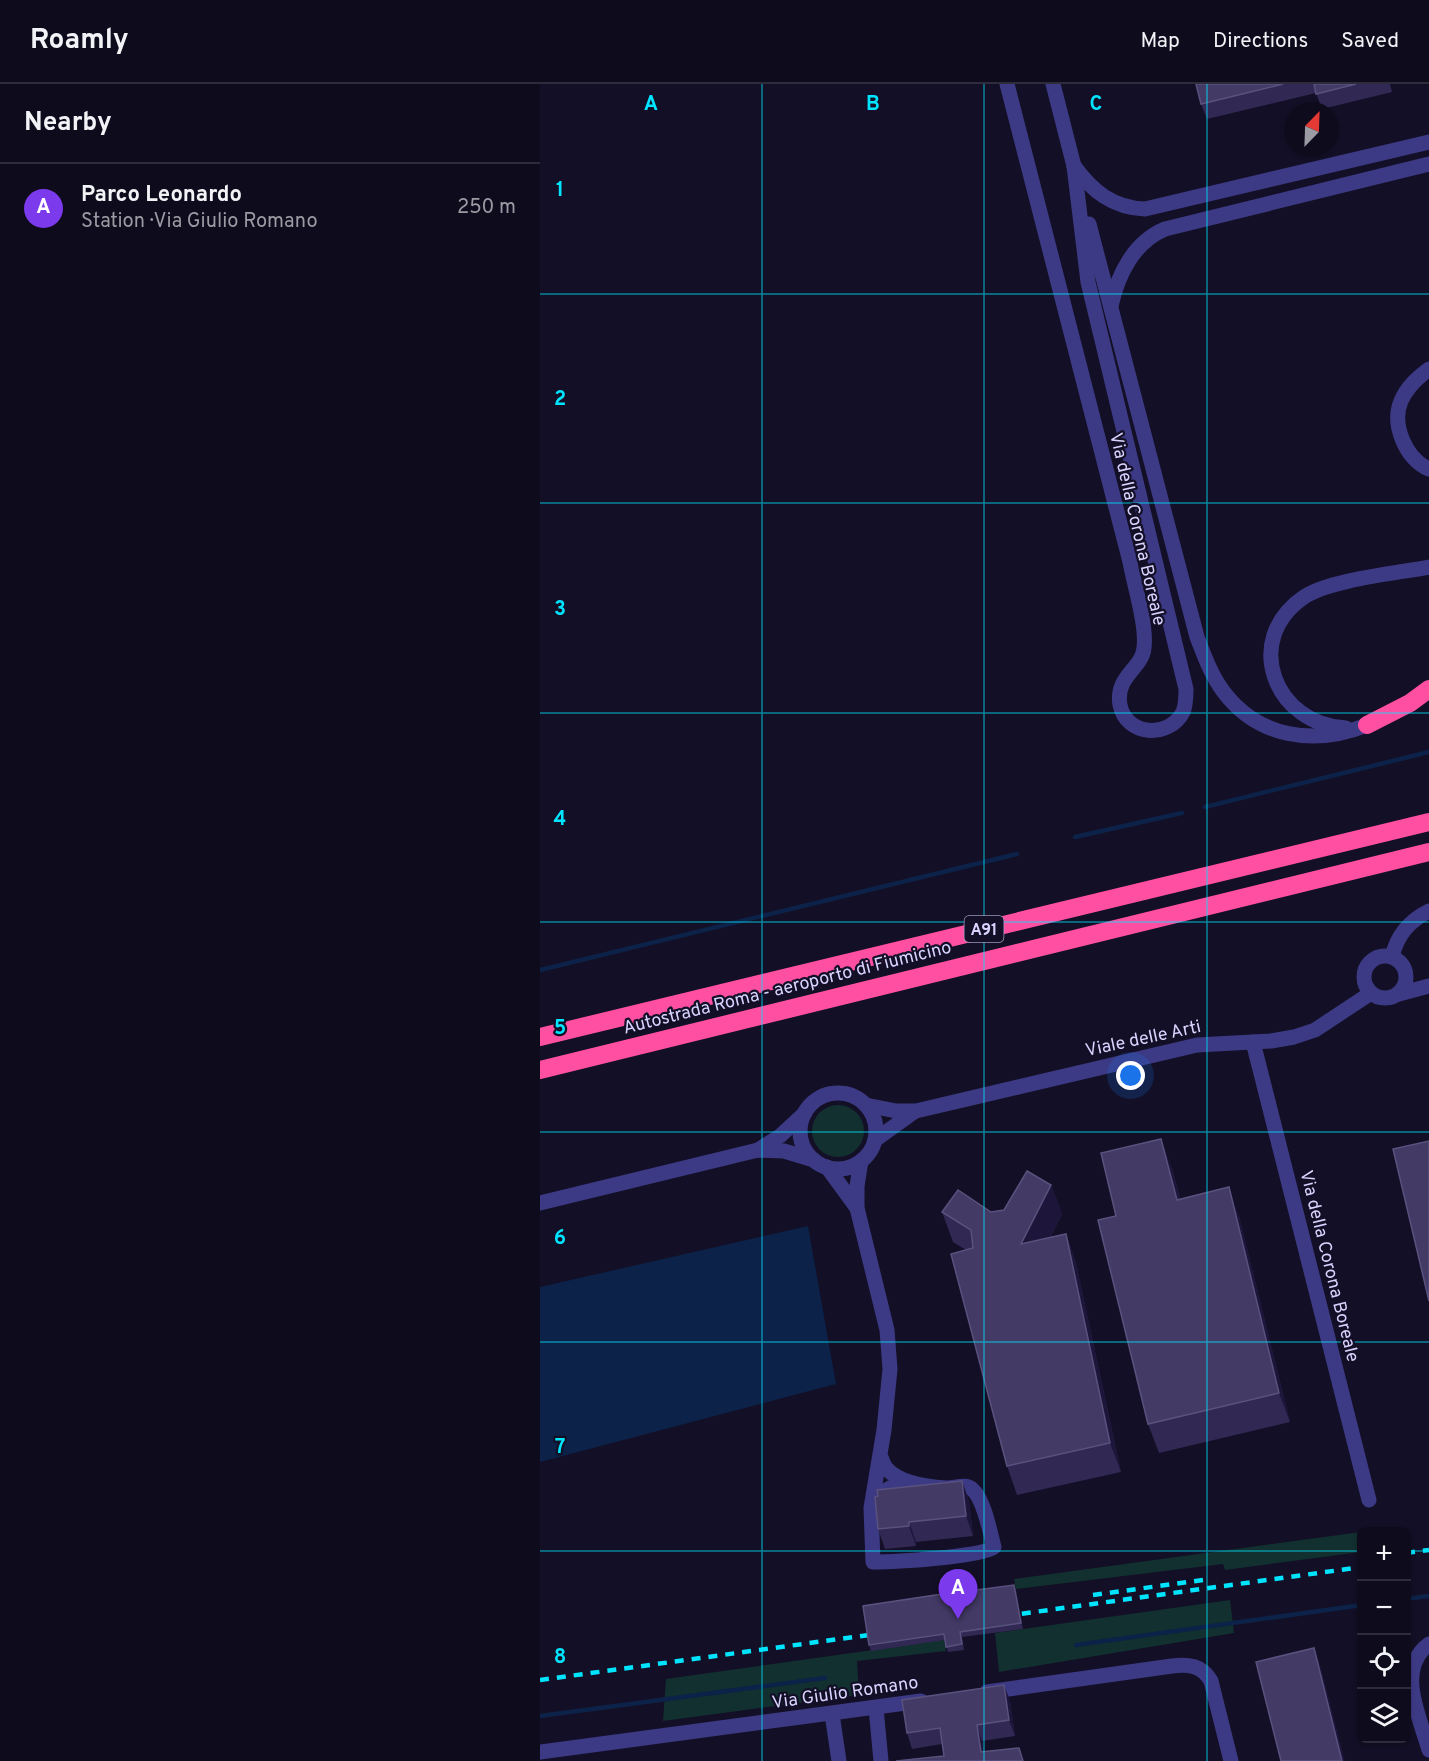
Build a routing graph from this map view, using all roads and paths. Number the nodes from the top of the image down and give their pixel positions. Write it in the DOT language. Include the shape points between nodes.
graph roads {
  1 [pos="1007,84"];
  2 [pos="1053,84"];
  3 [pos="1429,142"];
  4 [pos="1429,164"];
  5 [pos="1074,166"];
  6 [pos="1110,309"];
  7 [pos="1429,369"];
  8 [pos="1429,470"];
  9 [pos="1429,567"];
  10 [pos="1429,689"];
  11 [pos="1367,725"];
  12 [pos="1429,822"];
  13 [pos="1429,852"];
  14 [pos="1429,912"];
  15 [pos="1392,957"];
  16 [pos="1429,986"];
  17 [pos="1371,993"];
  18 [pos="1399,994"];
  19 [pos="540,1037"];
  20 [pos="1253,1042"];
  21 [pos="540,1070"];
  22 [pos="866,1105"];
  23 [pos="916,1111"];
  24 [pos="805,1113"];
  25 [pos="875,1140"];
  26 [pos="758,1150"];
  27 [pos="861,1161"];
  28 [pos="821,1163"];
  29 [pos="540,1203"];
  30 [pos="857,1208"];
  31 [pos="880,1455"];
  32 [pos="916,1485"];
  33 [pos="1369,1500"];
  34 [pos="871,1508"];
  35 [pos="1429,1644"];
  36 [pos="969,1694"];
  37 [pos="934,1699"];
  38 [pos="876,1708"];
  39 [pos="832,1714"];
  40 [pos="1429,1750"];
  41 [pos="540,1752"];
  42 [pos="839,1761"];
  43 [pos="881,1761"];
  44 [pos="1232,1761"];
  1 -- 5 [label="street, Via della Corona Boreale" via="1143,624 1143,652 1124,680 1120,703 1132,724 1145,730 1159,730 1179,718 1186,703 1186,689 1088,282"];
  2 -- 5 [label="street, Via della Corona Boreale"];
  3 -- 5 [label="street" via="1146,209 1110,201 1085,182"];
  4 -- 6 [label="street" via="1154,234 1125,268"];
  5 -- 6 [label="street, Via della Corona Boreale"];
  6 -- 11 [label="street, Via della Corona Boreale" via="1197,637 1222,690 1244,713 1288,734 1320,737"];
  7 -- 8 [label="street" via="1412,382 1400,402 1398,429 1406,450"];
  9 -- 11 [label="street" via="1325,587 1294,606 1275,633 1271,665 1279,687 1292,705 1311,719 1332,727"];
  10 -- 11 [label="highway"];
  12 -- 19 [label="highway, Autostrada Roma - aeroporto di Fiumicino / A91"];
  13 -- 21 [label="highway, Autostrada Roma - aeroporto di Fiumicino / A91"];
  14 -- 15 [label="street" via="1404,929"];
  15 -- 17 [label="street" via="1378,957 1367,966 1364,980"];
  15 -- 18 [label="street" via="1405,970 1406,983"];
  16 -- 18 [label="street"];
  17 -- 18 [label="street" via="1382,998"];
  17 -- 20 [label="street, Viale delle Arti" via="1315,1030 1282,1040"];
  20 -- 23 [label="street, Viale delle Arti" via="1180,1048"];
  20 -- 33 [label="street, Via della Corona Boreale"];
  22 -- 23 [label="street, Viale delle Arti"];
  22 -- 24 [label="street" via="850,1095 837,1093 817,1099"];
  22 -- 25 [label="street" via="876,1124"];
  23 -- 25 [label="street, Viale delle Arti"];
  24 -- 26 [label="street"];
  24 -- 28 [label="street" via="801,1126 804,1147"];
  25 -- 27 [label="street"];
  26 -- 28 [label="street" via="784,1151"];
  26 -- 29 [label="street"];
  27 -- 28 [label="street" via="844,1168"];
  27 -- 30 [label="street"];
  28 -- 30 [label="street"];
  30 -- 31 [label="street" via="888,1340 890,1369"];
  31 -- 32 [label="street" via="885,1467"];
  31 -- 34 [label="street"];
  32 -- 34 [label="street" via="889,1486"];
  32 -- 34 [label="street" via="972,1489 982,1505 994,1547 971,1554 873,1562"];
  35 -- 40 [label="street" via="1416,1658 1410,1678"];
  36 -- 44 [label="street" via="1192,1666 1211,1680"];
  37 -- 38 [label="street, Via Giulio Romano"];
  38 -- 39 [label="street, Via Giulio Romano"];
  38 -- 43 [label="street"];
  39 -- 41 [label="street, Via Giulio Romano"];
  39 -- 42 [label="street"];
}
